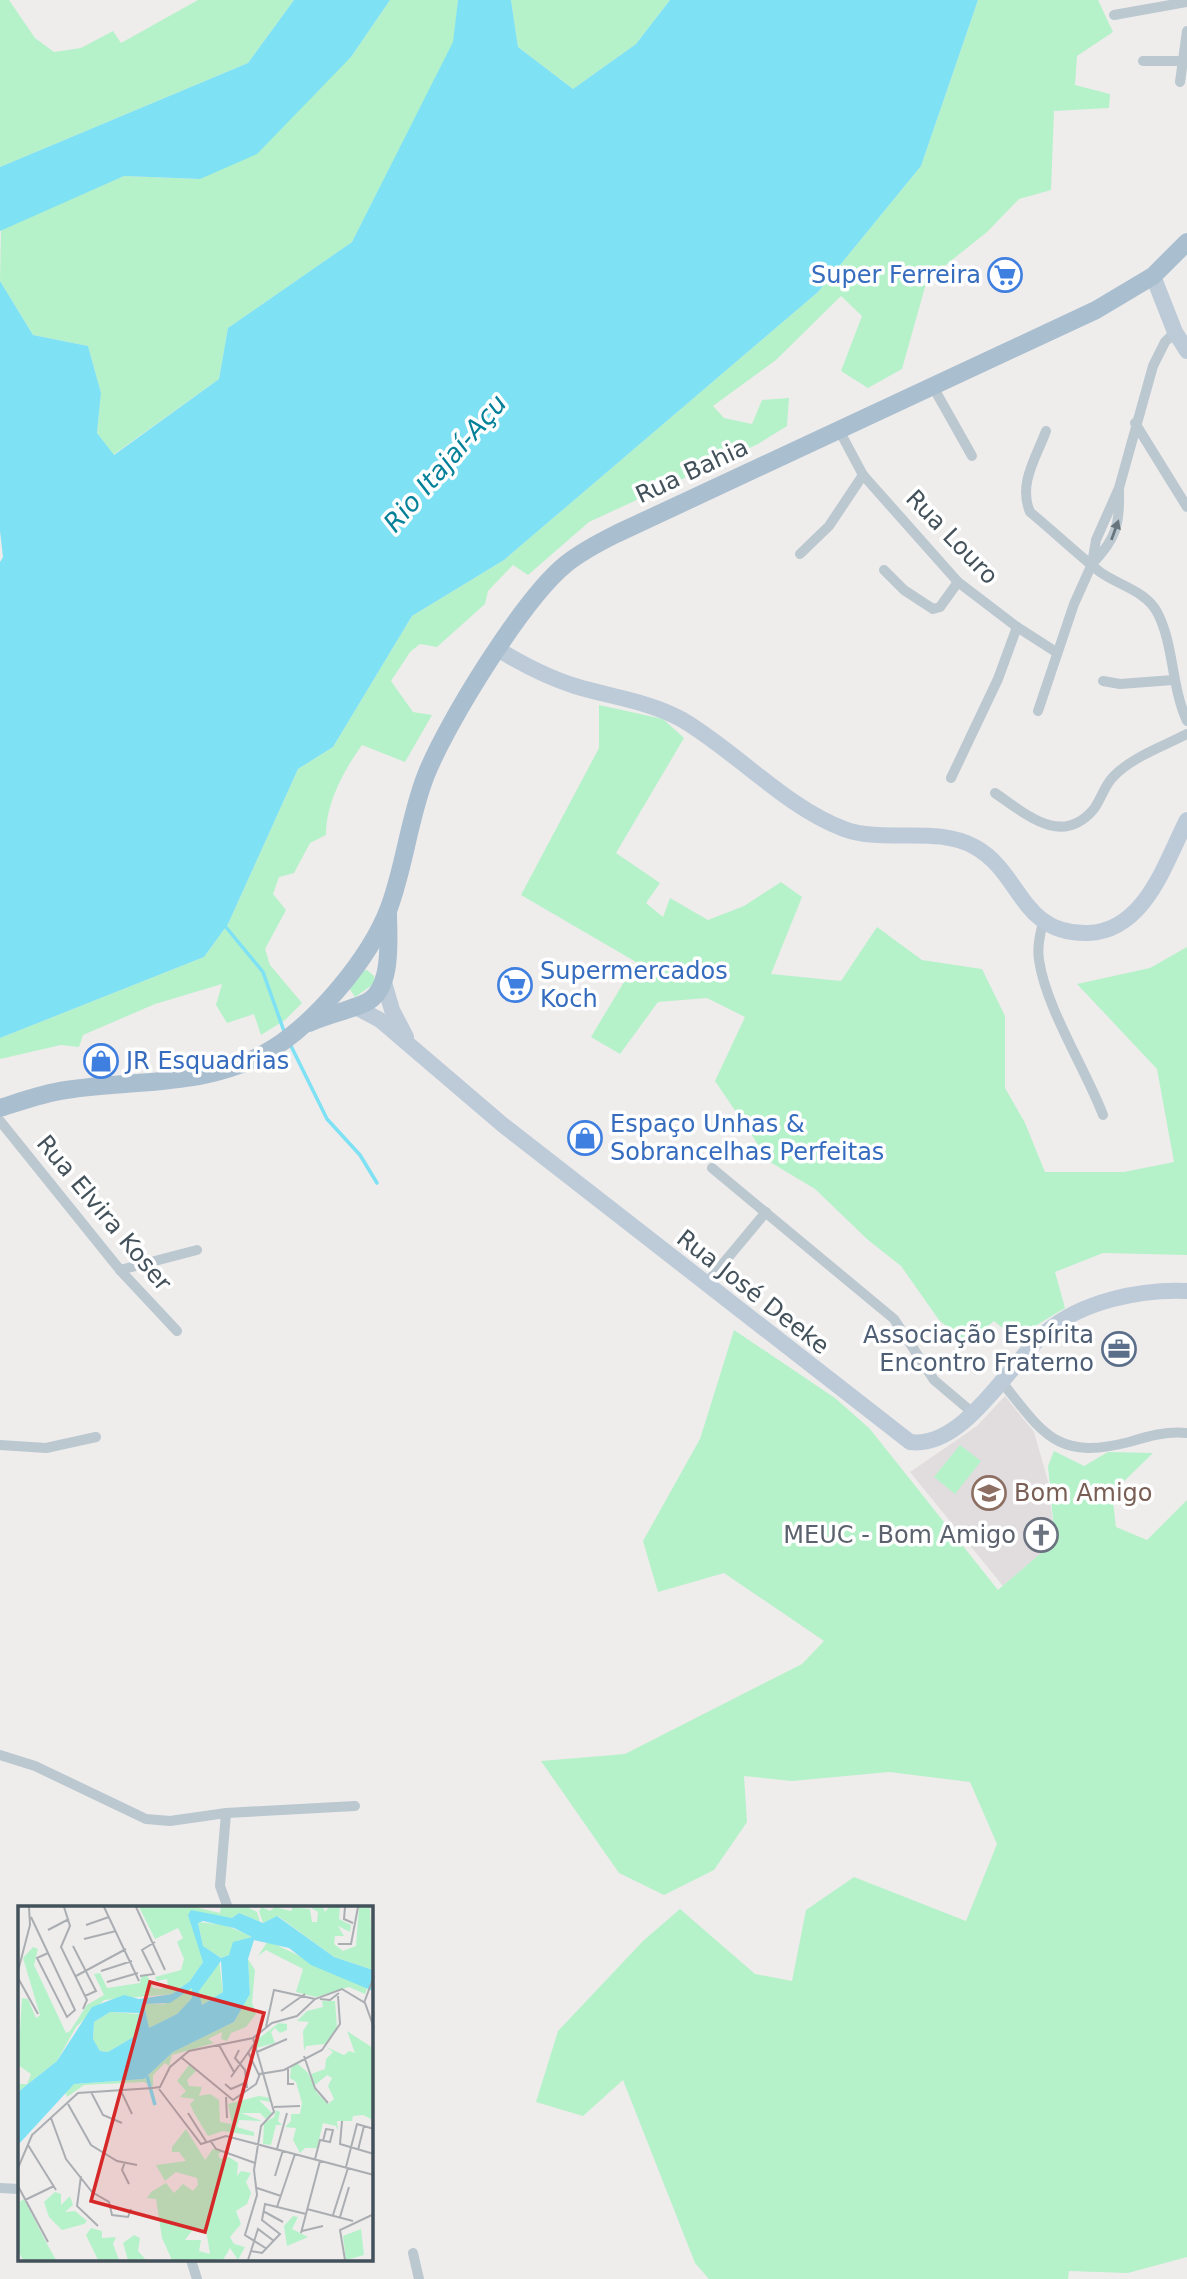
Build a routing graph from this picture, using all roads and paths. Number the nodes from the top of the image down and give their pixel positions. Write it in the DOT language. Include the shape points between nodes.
graph roads {
  1 [pos="1187,2"];
  2 [pos="1114,15"];
  3 [pos="1187,31"];
  4 [pos="1143,61"];
  5 [pos="1182,61"];
  6 [pos="1180,82"];
  7 [pos="1187,242"];
  8 [pos="1153,275"];
  9 [pos="1175,332"];
  10 [pos="1187,351"];
  11 [pos="932,385"];
  12 [pos="1135,423"];
  13 [pos="839,430"];
  14 [pos="1046,431"];
  15 [pos="972,456"];
  16 [pos="863,475"];
  17 [pos="1187,507"];
  18 [pos="800,554"];
  19 [pos="1092,564"];
  20 [pos="884,570"];
  21 [pos="958,582"];
  22 [pos="1017,627"];
  23 [pos="499,650"];
  24 [pos="1056,652"];
  25 [pos="1173,680"];
  26 [pos="1103,681"];
  27 [pos="1038,711"];
  28 [pos="1187,721"];
  29 [pos="1187,734"];
  30 [pos="951,778"];
  31 [pos="995,793"];
  32 [pos="1187,820"];
  33 [pos="388,909"];
  34 [pos="1043,922"];
  35 [pos="359,962"];
  36 [pos="383,979"];
  37 [pos="339,986"];
  38 [pos="354,1006"];
  39 [pos="296,1031"];
  40 [pos="411,1046"];
  41 [pos="0,1108"];
  42 [pos="1103,1115"];
  43 [pos="0,1121"];
  44 [pos="712,1168"];
  45 [pos="766,1212"];
  46 [pos="197,1250"];
  47 [pos="120,1270"];
  48 [pos="706,1284"];
  49 [pos="1187,1291"];
  50 [pos="177,1331"];
  51 [pos="1000,1381"];
  52 [pos="973,1413"];
  53 [pos="1187,1433"];
  54 [pos="96,1437"];
  55 [pos="0,1445"];
  56 [pos="0,1755"];
  57 [pos="355,1806"];
  58 [pos="226,1813"];
  59 [pos="227,1906"];
  60 [pos="0,2188"];
  61 [pos="18,2189"];
  62 [pos="413,2253"];
  63 [pos="192,2262"];
  64 [pos="197,2279"];
  65 [pos="419,2279"];
  1 -- 2 [label="street"];
  3 -- 5 [label="street"];
  4 -- 5 [label="street"];
  5 -- 6 [label="street"];
  7 -- 8 [label="main road, Rua Bahia"];
  8 -- 9 [label="street"];
  8 -- 11 [label="main road, Rua Bahia" via="1096,310"];
  9 -- 10 [label="street"];
  9 -- 12 [label="street" via="1153,366"];
  11 -- 13 [label="main road, Rua Bahia"];
  11 -- 15 [label="street"];
  12 -- 17 [label="street"];
  12 -- 19 [label="street" via="1119,488 1096,540"];
  13 -- 16 [label="street, Rua Louro"];
  13 -- 23 [label="main road, Rua Bahia" via="590,547 539,592"];
  14 -- 19 [label="street" via="1024,498 1030,512"];
  16 -- 18 [label="street" via="829,526"];
  16 -- 21 [label="street, Rua Louro"];
  19 -- 24 [label="street"];
  19 -- 25 [label="street" via="1144,597 1156,610"];
  20 -- 21 [label="street" via="933,609 940,607"];
  21 -- 22 [label="street, Rua Louro"];
  22 -- 24 [label="street, Rua Louro"];
  22 -- 30 [label="street"];
  23 -- 33 [label="main road, Rua Bahia" via="447,731 425,776"];
  23 -- 34 [label="street" via="566,683 645,703 681,719 817,815 846,830 955,840 974,847 989,858"];
  24 -- 27 [label="street"];
  25 -- 26 [label="street"];
  25 -- 28 [label="street"];
  29 -- 31 [label="street" via="1126,765 1110,779 1093,810 1073,826 1059,829 1040,824"];
  32 -- 34 [label="street" via="1146,898 1120,926 1088,933 1062,931"];
  33 -- 35 [label="main road, Rua Bahia"];
  33 -- 36 [label="main road, Rua Bahia"];
  34 -- 42 [label="street" via="1039,962"];
  35 -- 36 [label="main road" via="375,967"];
  35 -- 37 [label="main road, Rua Bahia"];
  36 -- 38 [label="main road, Rua Bahia" via="373,999"];
  36 -- 40 [label="street, Rua José Deeke" via="392,1010"];
  37 -- 38 [label="main road" via="344,999"];
  37 -- 39 [label="main road, Rua Bahia"];
  38 -- 39 [label="main road, Rua Bahia"];
  38 -- 40 [label="street, Rua José Deeke"];
  39 -- 41 [label="main road, Rua Bahia" via="241,1065 197,1078 64,1090"];
  40 -- 48 [label="street, Rua José Deeke" via="503,1125"];
  43 -- 47 [label="street, Rua Elvira Koser"];
  44 -- 45 [label="street"];
  45 -- 48 [label="street"];
  45 -- 52 [label="street" via="894,1319 934,1380"];
  46 -- 47 [label="street"];
  47 -- 50 [label="street, Rua Elvira Koser"];
  48 -- 52 [label="street, Rua José Deeke" via="910,1442 939,1438"];
  49 -- 51 [label="street, Rua José Deeke" via="1120,1298 1069,1316 1047,1331"];
  51 -- 52 [label="street, Rua José Deeke"];
  51 -- 53 [label="street" via="1042,1430 1067,1446 1100,1449 1162,1433"];
  54 -- 55 [label="street" via="46,1448"];
  56 -- 58 [label="street" via="35,1766 146,1819 170,1821"];
  57 -- 58 [label="street"];
  58 -- 59 [label="street" via="220,1886"];
  60 -- 61 [label="street"];
  62 -- 65 [label="street"];
  63 -- 64 [label="street"];
}
